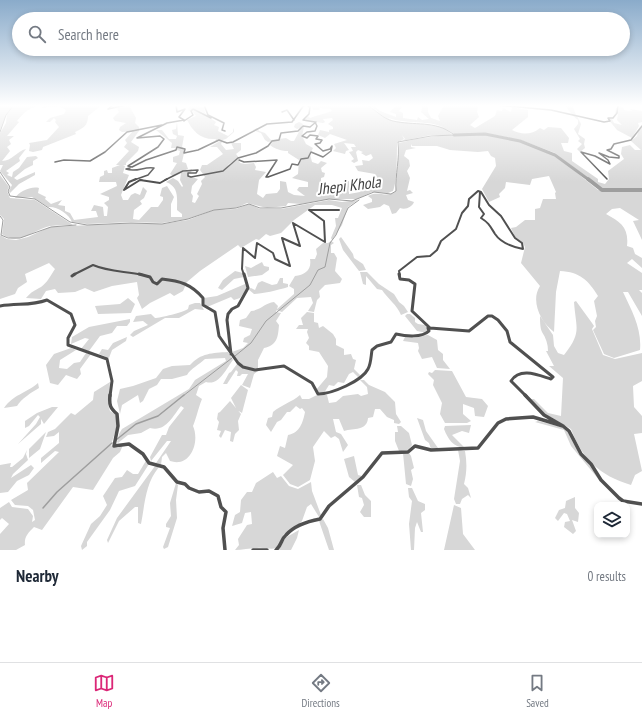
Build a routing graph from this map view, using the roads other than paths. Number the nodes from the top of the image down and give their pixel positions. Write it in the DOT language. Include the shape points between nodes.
graph roads {
  1 [pos="133,131"];
  2 [pos="152,131"];
  3 [pos="251,131"];
  4 [pos="298,131"];
  5 [pos="315,131"];
  6 [pos="637,131"];
  7 [pos="239,159"];
  8 [pos="55,162"];
  9 [pos="132,167"];
  10 [pos="607,179"];
  11 [pos="480,192"];
  12 [pos="339,210"];
  13 [pos="72,276"];
  14 [pos="0,306"];
  15 [pos="428,327"];
  16 [pos="231,354"];
  17 [pos="563,426"];
  18 [pos="642,504"];
  19 [pos="225,550"];
  20 [pos="253,550"];
  21 [pos="267,550"];
  22 [pos="276,550"];
  1 -- 8 [label="street" via="127,132 105,152 90,161"];
  2 -- 9 [label="street" via="137,138 160,136 164,139 158,147 128,166"];
  3 -- 9 [label="street" via="243,138 227,143 219,140 209,147 191,152 184,153 185,148 177,147 170,154 155,156"];
  4 -- 7 [label="street" via="281,133 279,140"];
  5 -- 7 [label="street" via="302,136 318,136 316,139 321,142 315,144 323,150 332,146 331,151 323,157 311,152 308,158 301,159 298,165 292,164 290,169 266,177 277,160 244,162"];
  6 -- 10 [label="street" via="634,138 627,143 614,144 607,150 619,158 599,153 610,164 581,152"];
  7 -- 9 [label="street" via="223,171 191,177 188,174 196,173 198,170 190,169 160,183 140,180 124,190 129,182 148,175 154,168 148,167 136,172 126,169"];
  11 -- 11 [label="street" via="479,207 484,214 480,218 490,223 496,235 503,241 524,249 522,243 504,223 502,216 489,205"];
  11 -- 15 [label="street" via="476,192 469,199 456,229 441,242 437,250 430,256 417,257 398,273 400,279 415,284 412,312"];
  12 -- 16 [label="street" via="309,210 324,222 325,242 293,224 300,246 282,238 290,266 275,259 273,253 257,243 255,258 243,248 242,269 248,288 238,306 230,309 228,313 227,335"];
  13 -- 16 [label="street" via="93,265 105,270 150,277 157,284 162,279 180,280 190,285 203,298 203,305 215,312 219,336"];
  14 -- 19 [label="street" via="10,303 34,305 47,300 71,314 75,325 68,344 107,359 112,381 109,404 118,414 119,420 114,446 129,444 134,450 141,451 149,463 164,467 177,482 199,492 210,491 218,496 221,507 226,512 223,528"];
  15 -- 16 [label="street" via="429,331 426,334 396,334 390,343 376,346 372,350 369,368 362,378 323,395 317,393 312,384 284,366 259,370 243,367"];
  15 -- 17 [label="street" via="471,331 488,316 496,318 504,327 510,342 553,377 551,379 528,373 519,374 512,378 513,385 544,415"];
  17 -- 18 [label="street" via="570,431 581,454 601,480 619,498"];
  17 -- 22 [label="street" via="533,417 506,418 498,423 478,448 435,451 415,446 408,452 382,453 363,477 329,506 320,519 308,521 285,535 281,546"];
  20 -- 21 [label="street"];
}
